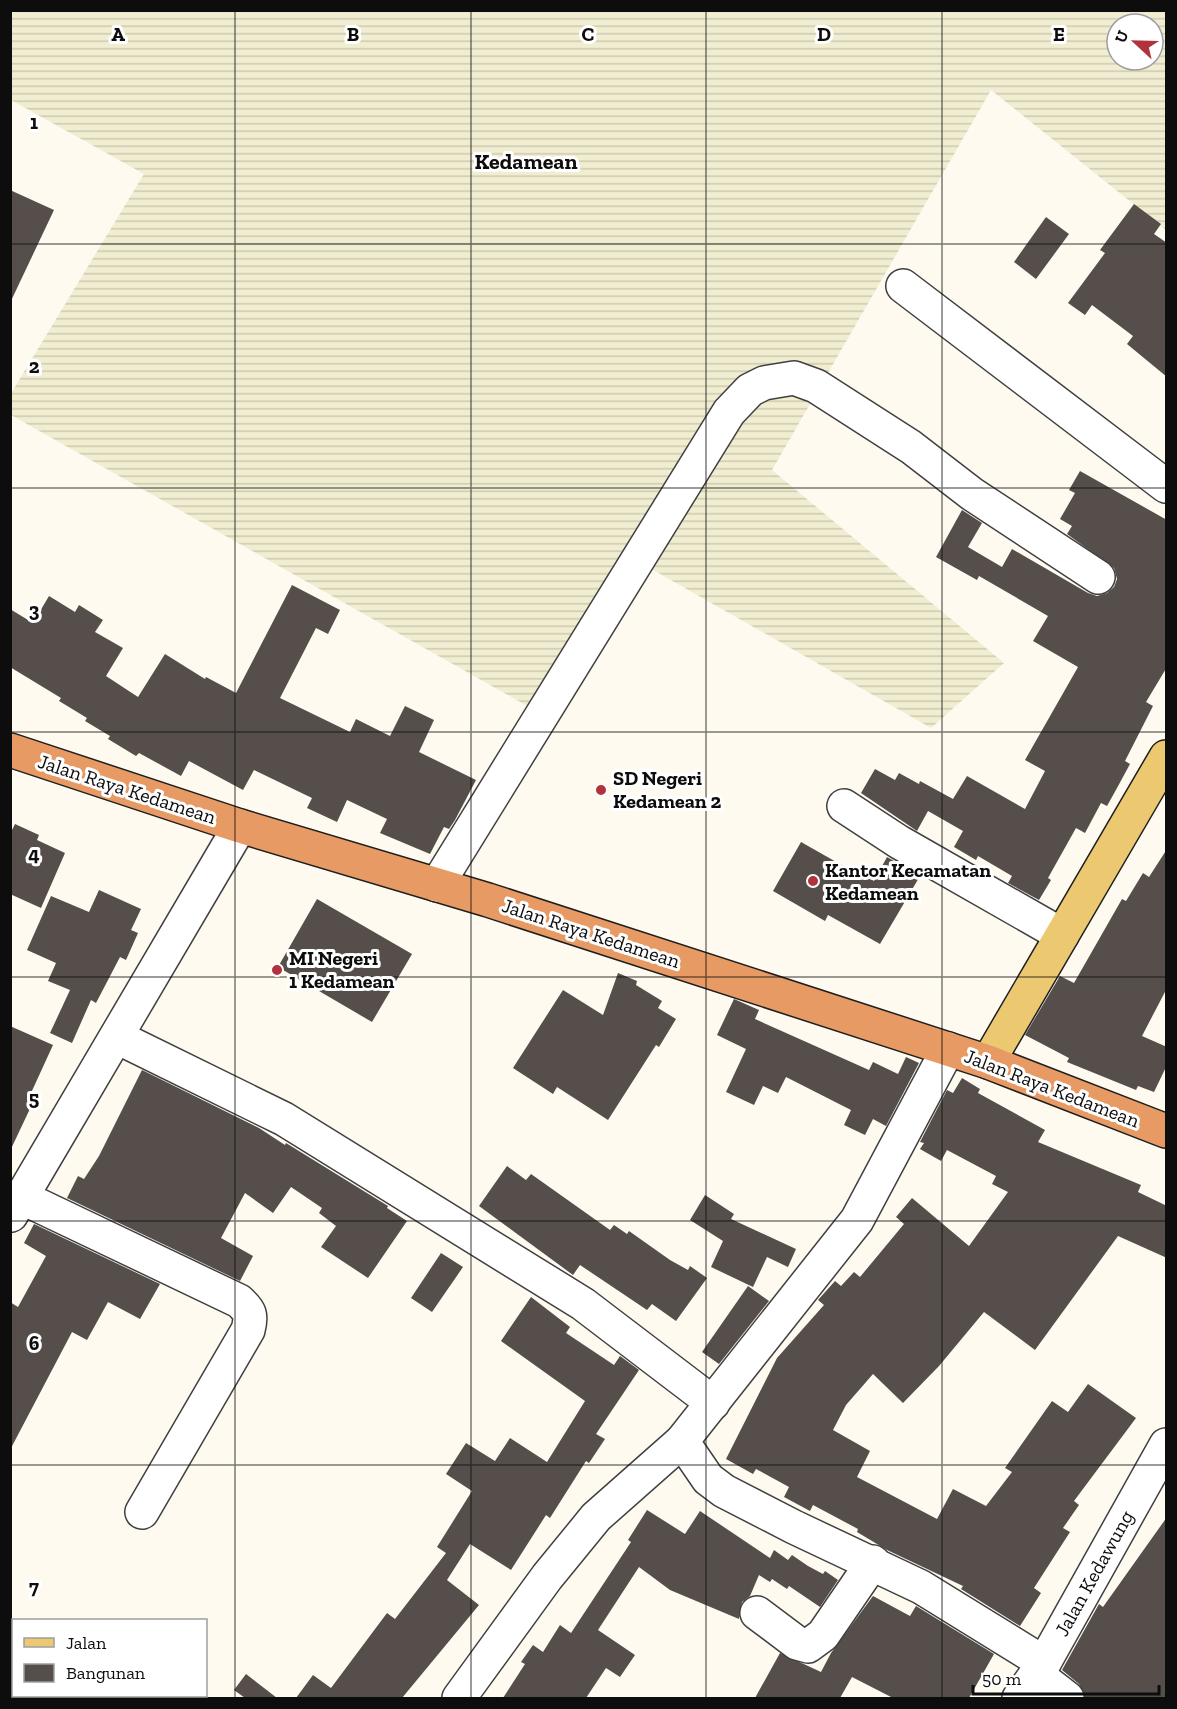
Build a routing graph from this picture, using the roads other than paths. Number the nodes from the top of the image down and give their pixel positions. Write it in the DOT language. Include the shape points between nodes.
graph roads {
  1 [pos="903,286"];
  2 [pos="1167,486"];
  3 [pos="1098,577"];
  4 [pos="10,750"];
  5 [pos="1167,757"];
  6 [pos="844,806"];
  7 [pos="240,826"];
  8 [pos="437,885"];
  9 [pos="1062,935"];
  10 [pos="117,1037"];
  11 [pos="948,1049"];
  12 [pos="988,1062"];
  13 [pos="1167,1131"];
  14 [pos="16,1201"];
  15 [pos="712,1403"];
  16 [pos="682,1442"];
  17 [pos="1167,1445"];
  18 [pos="142,1512"];
  19 [pos="873,1562"];
  20 [pos="757,1613"];
  21 [pos="1033,1678"];
  22 [pos="459,1698"];
  23 [pos="1067,1698"];
  1 -- 2 [label="street"];
  3 -- 8 [label="street" via="816,386 794,378 764,383 750,390 729,412"];
  4 -- 7 [label="highway, Jalan Raya Kedamean"];
  5 -- 9 [label="main road"];
  6 -- 9 [label="street"];
  7 -- 8 [label="highway, Jalan Raya Kedamean"];
  7 -- 10 [label="street"];
  8 -- 11 [label="highway, Jalan Raya Kedamean"];
  9 -- 12 [label="main road"];
  10 -- 14 [label="street"];
  10 -- 15 [label="street" via="294,1125 582,1304"];
  11 -- 12 [label="highway, Jalan Raya Kedamean"];
  11 -- 15 [label="street" via="857,1220"];
  12 -- 13 [label="highway, Jalan Raya Kedamean"];
  14 -- 18 [label="street" via="239,1301 250,1311 248,1330"];
  15 -- 16 [label="street"];
  16 -- 19 [label="street" via="708,1479 724,1491"];
  16 -- 22 [label="street" via="596,1517"];
  17 -- 21 [label="street, Jalan Kedawung"];
  19 -- 20 [label="street" via="823,1635 808,1646 797,1643"];
  19 -- 21 [label="street" via="921,1587"];
  21 -- 23 [label="street"];
}
